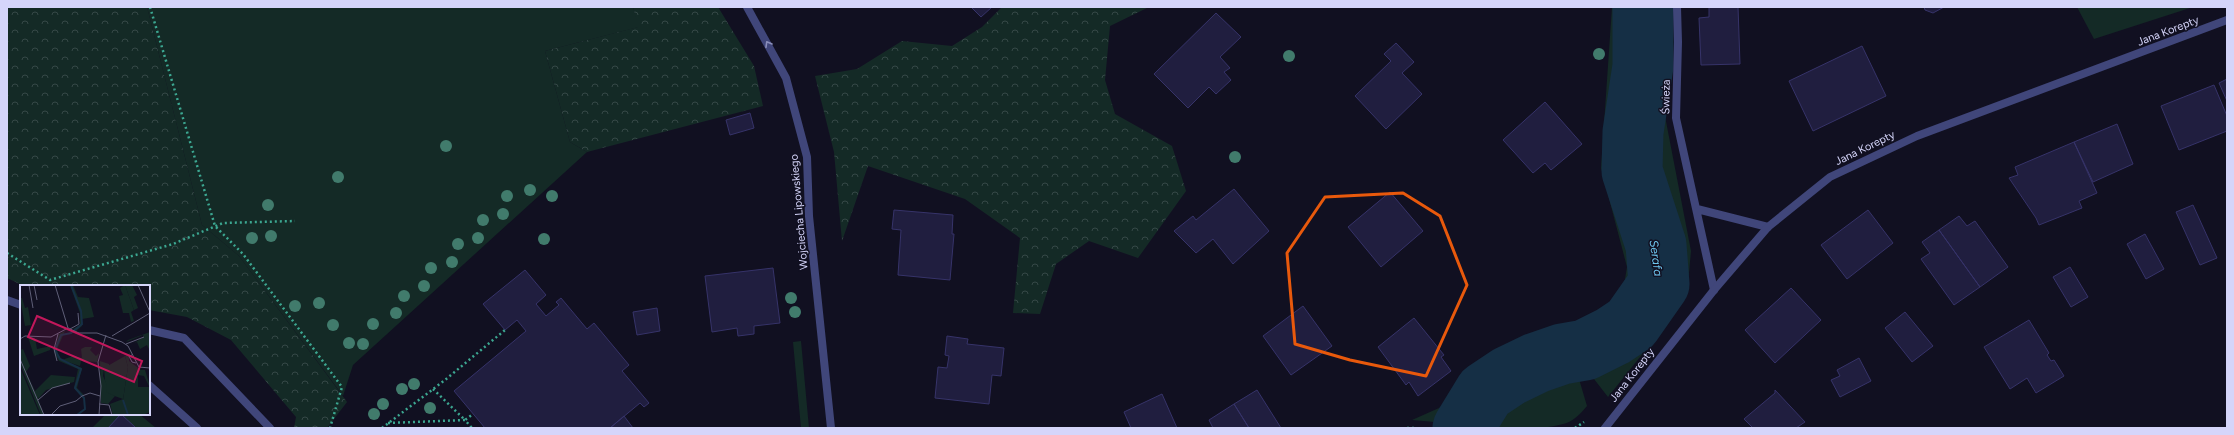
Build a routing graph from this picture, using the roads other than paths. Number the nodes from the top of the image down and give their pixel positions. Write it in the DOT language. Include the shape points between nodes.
graph roads {
  1 [pos="747,7"];
  2 [pos="1677,7"];
  3 [pos="2227,20"];
  4 [pos="1697,209"];
  5 [pos="1768,227"];
  6 [pos="1714,290"];
  7 [pos="7,300"];
  8 [pos="20,305"];
  9 [pos="150,330"];
  10 [pos="150,386"];
  11 [pos="197,428"];
  12 [pos="270,428"];
  13 [pos="831,428"];
  14 [pos="1604,428"];
  13 -- 1 [label="street, Wojciecha Lipowskiego, one-way" via="809,216 807,157 786,78"];
  2 -- 4 [label="street, Świeża" via="1676,118"];
  3 -- 5 [label="street, Jana Korepty" via="1917,136 1830,177"];
  4 -- 5 [label="street"];
  4 -- 6 [label="street, Świeża"];
  5 -- 6 [label="street, Jana Korepty"];
  6 -- 14 [label="street, Jana Korepty"];
  7 -- 8 [label="street"];
  9 -- 12 [label="street" via="184,338"];
  10 -- 11 [label="street"];
}
